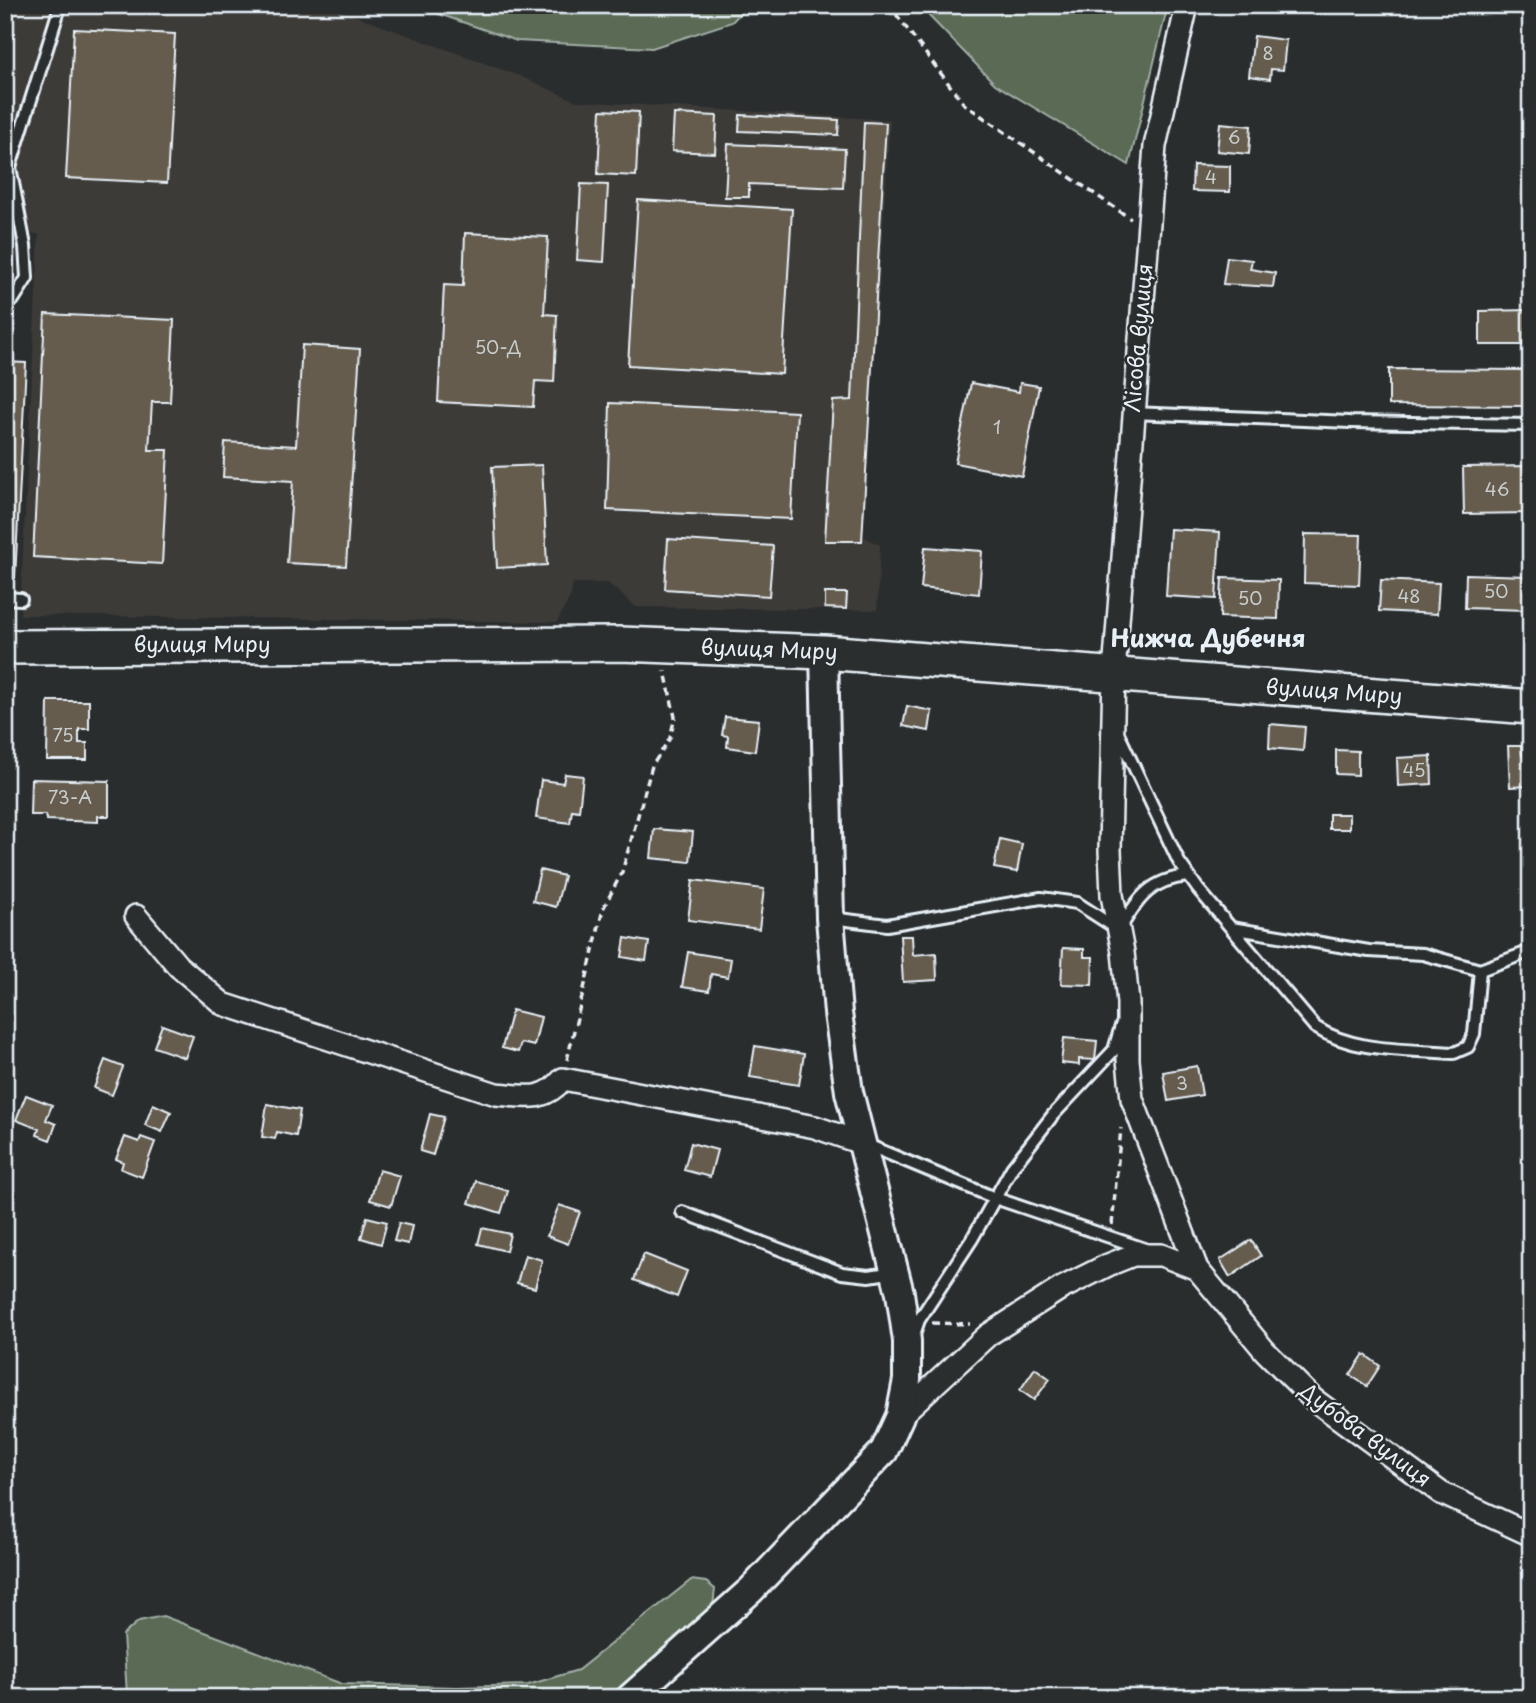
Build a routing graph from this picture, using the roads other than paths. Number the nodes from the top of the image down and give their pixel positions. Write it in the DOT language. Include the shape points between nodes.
graph roads {
  1 [pos="1187,5"];
  2 [pos="58,13"];
  3 [pos="5,300"];
  4 [pos="1132,413"];
  5 [pos="1531,425"];
  6 [pos="5,598"];
  7 [pos="21,599"];
  8 [pos="5,647"];
  9 [pos="824,652"];
  10 [pos="1114,673"];
  11 [pos="1531,707"];
  12 [pos="1112,720"];
  13 [pos="1188,876"];
  14 [pos="136,916"];
  15 [pos="830,918"];
  16 [pos="1231,929"];
  17 [pos="1119,930"];
  18 [pos="1531,951"];
  19 [pos="1480,970"];
  20 [pos="1128,1003"];
  21 [pos="861,1143"];
  22 [pos="995,1198"];
  23 [pos="682,1212"];
  24 [pos="1161,1255"];
  25 [pos="1197,1269"];
  26 [pos="895,1272"];
  27 [pos="907,1356"];
  28 [pos="900,1416"];
  29 [pos="1531,1535"];
  30 [pos="630,1698"];
  1 -- 4 [label="street, Лісова вулиця" via="1155,145"];
  2 -- 3 [label="lane" via="10,167 27,278 13,300"];
  4 -- 5 [label="lane"];
  4 -- 10 [label="street, Лісова вулиця"];
  6 -- 7 [label="lane"];
  8 -- 9 [label="main road, вулиця Миру" via="659,645"];
  9 -- 10 [label="main road, вулиця Миру"];
  9 -- 15 [label="street"];
  10 -- 11 [label="main road, вулиця Миру"];
  10 -- 12 [label="street, Лісова вулиця"];
  12 -- 13 [label="lane"];
  12 -- 17 [label="street, Лісова вулиця" via="1110,850"];
  13 -- 16 [label="lane"];
  13 -- 17 [label="lane" via="1155,884 1139,898"];
  14 -- 21 [label="street" via="178,966 223,1004 496,1094 533,1097 551,1093 563,1079 815,1127"];
  15 -- 17 [label="lane" via="887,925 1041,898 1077,903"];
  15 -- 21 [label="street" via="849,1092"];
  16 -- 19 [label="lane" via="1369,951 1423,954"];
  16 -- 19 [label="lane" via="1315,1027 1354,1044 1454,1053 1468,1047 1474,1034"];
  17 -- 20 [label="street, Лісова вулиця"];
  18 -- 19 [label="lane"];
  20 -- 22 [label="lane" via="1114,1050 1053,1115"];
  20 -- 25 [label="street, Лісова вулиця" via="1132,1099"];
  21 -- 22 [label="lane"];
  21 -- 26 [label="street"];
  22 -- 24 [label="lane"];
  22 -- 27 [label="lane" via="919,1320"];
  23 -- 26 [label="lane" via="842,1273 869,1276"];
  24 -- 25 [label="street"];
  24 -- 28 [label="street" via="1133,1255 1060,1289 988,1335"];
  25 -- 29 [label="street, Дубова вулиця" via="1265,1351 1313,1399 1441,1493"];
  26 -- 27 [label="street"];
  27 -- 28 [label="street"];
  28 -- 30 [label="street" via="884,1451 770,1571"];
}
